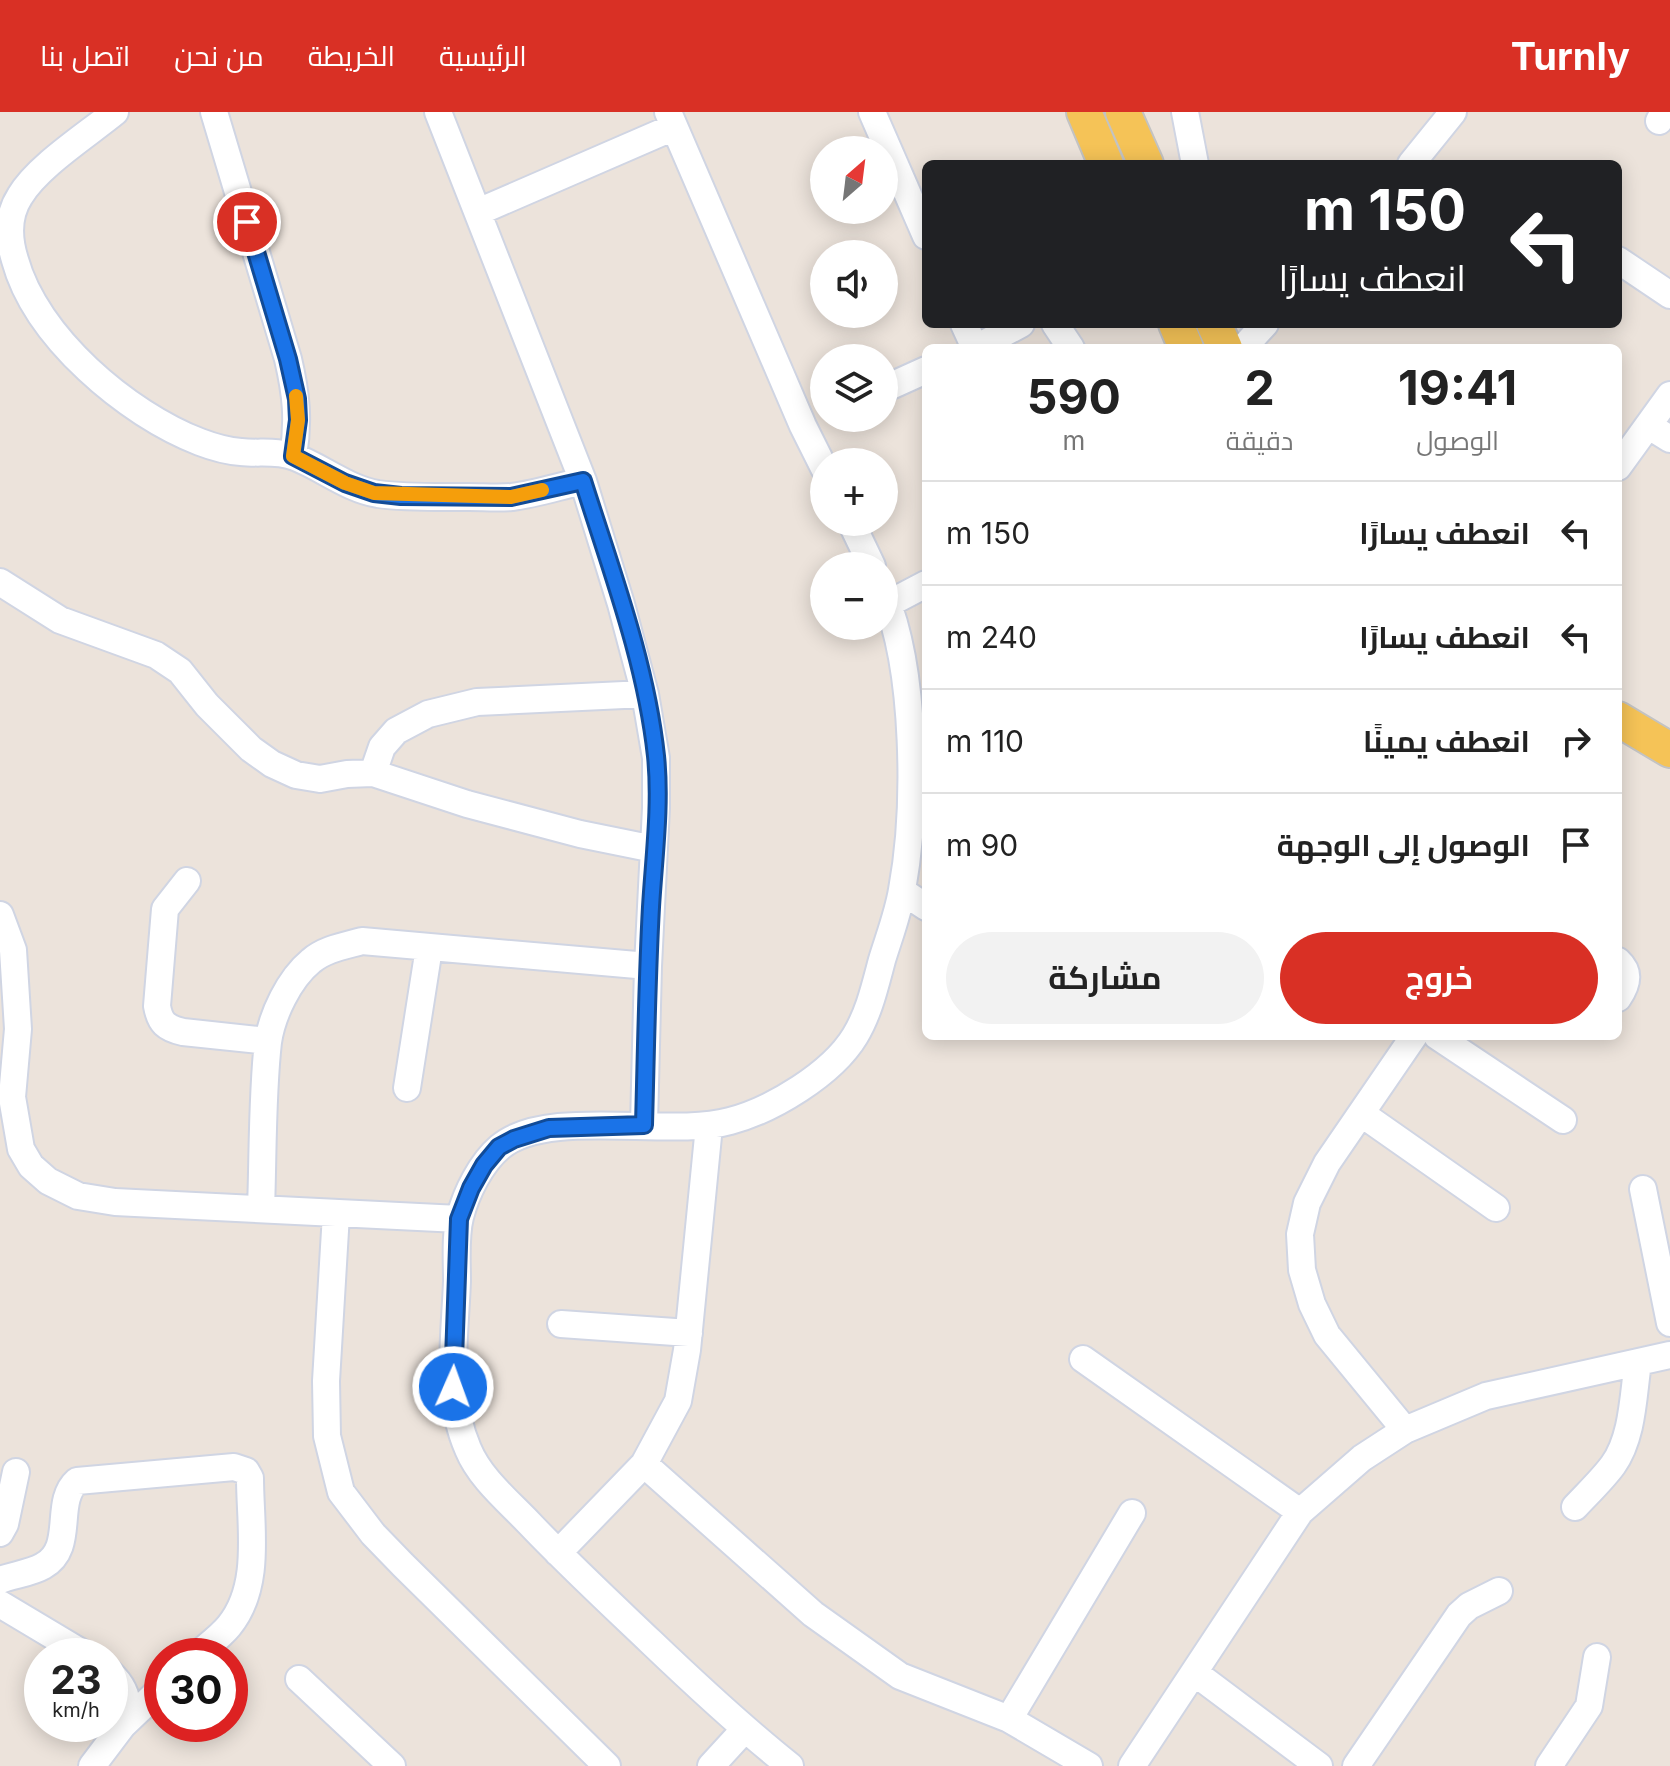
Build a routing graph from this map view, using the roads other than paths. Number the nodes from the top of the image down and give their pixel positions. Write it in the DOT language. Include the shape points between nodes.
graph roads {
  1 [pos="115,112"];
  2 [pos="214,112"];
  3 [pos="438,112"];
  4 [pos="872,112"];
  5 [pos="1084,112"];
  6 [pos="1123,112"];
  7 [pos="1185,112"];
  8 [pos="1453,112"];
  9 [pos="671,120"];
  10 [pos="1104,160"];
  11 [pos="1144,160"];
  12 [pos="1194,160"];
  13 [pos="1414,160"];
  14 [pos="478,212"];
  15 [pos="922,227"];
  16 [pos="1622,263"];
  17 [pos="1670,295"];
  18 [pos="1013,328"];
  19 [pos="1261,328"];
  20 [pos="983,344"];
  21 [pos="1244,344"];
  22 [pos="922,372"];
  23 [pos="898,383"];
  24 [pos="1670,395"];
  25 [pos="810,413"];
  26 [pos="1660,432"];
  27 [pos="293,456"];
  28 [pos="1622,464"];
  29 [pos="583,481"];
  30 [pos="0,582"];
  31 [pos="922,586"];
  32 [pos="898,594"];
  33 [pos="898,636"];
  34 [pos="645,694"];
  35 [pos="1622,719"];
  36 [pos="1622,720"];
  37 [pos="1670,725"];
  38 [pos="1670,750"];
  39 [pos="373,773"];
  40 [pos="654,849"];
  41 [pos="187,881"];
  42 [pos="902,891"];
  43 [pos="922,904"];
  44 [pos="0,915"];
  45 [pos="429,948"];
  46 [pos="6,951"];
  47 [pos="1622,965"];
  48 [pos="648,966"];
  49 [pos="1622,989"];
  50 [pos="1411,1040"];
  51 [pos="1443,1040"];
  52 [pos="268,1041"];
  53 [pos="407,1088"];
  54 [pos="1362,1114"];
  55 [pos="1563,1120"];
  56 [pos="644,1125"];
  57 [pos="709,1126"];
  58 [pos="1643,1189"];
  59 [pos="1496,1208"];
  60 [pos="261,1209"];
  61 [pos="336,1214"];
  62 [pos="459,1219"];
  63 [pos="1670,1323"];
  64 [pos="561,1324"];
  65 [pos="689,1333"];
  66 [pos="1670,1355"];
  67 [pos="1083,1359"];
  68 [pos="1638,1362"];
  69 [pos="1405,1430"];
  70 [pos="644,1464"];
  71 [pos="16,1472"];
  72 [pos="1575,1507"];
  73 [pos="1300,1512"];
  74 [pos="1132,1513"];
  75 [pos="0,1533"];
  76 [pos="558,1553"];
  77 [pos="0,1580"];
  78 [pos="1499,1591"];
  79 [pos="0,1604"];
  80 [pos="57,1638"];
  81 [pos="216,1638"];
  82 [pos="1597,1657"];
  83 [pos="1195,1673"];
  84 [pos="299,1679"];
  85 [pos="144,1705"];
  86 [pos="1009,1719"];
  87 [pos="128,1720"];
  88 [pos="744,1730"];
  89 [pos="110,1742"];
  90 [pos="92,1766"];
  91 [pos="392,1766"];
  92 [pos="607,1766"];
  93 [pos="711,1766"];
  94 [pos="790,1766"];
  95 [pos="1089,1766"];
  96 [pos="1132,1766"];
  97 [pos="1319,1766"];
  98 [pos="1356,1766"];
  99 [pos="1549,1766"];
  1 -- 27 [label="street" via="19,196 9,221 20,279 70,350 137,408 218,448"];
  2 -- 27 [label="street" via="288,359 297,399"];
  3 -- 14 [label="street"];
  4 -- 15 [label="street"];
  5 -- 10 [label="main road"];
  6 -- 11 [label="main road"];
  7 -- 12 [label="street"];
  8 -- 13 [label="street"];
  9 -- 14 [label="street"];
  9 -- 25 [label="street"];
  14 -- 29 [label="street"];
  16 -- 17 [label="street"];
  18 -- 20 [label="street"];
  19 -- 21 [label="street"];
  22 -- 23 [label="street"];
  24 -- 26 [label="street"];
  26 -- 28 [label="street"];
  27 -- 29 [label="street" via="345,483 401,496 511,497"];
  29 -- 34 [label="street"];
  30 -- 39 [label="street" via="60,620 156,655 180,671 207,705 272,764 320,779"];
  31 -- 32 [label="street"];
  33 -- 42 [label="street" via="909,714 909,824"];
  34 -- 39 [label="street" via="477,702 428,714 396,731 382,747"];
  34 -- 40 [label="street" via="656,758"];
  35 -- 37 [label="main road"];
  36 -- 38 [label="main road"];
  39 -- 40 [label="street" via="467,804"];
  40 -- 48 [label="street"];
  41 -- 52 [label="street" via="165,909 160,1021 183,1032"];
  42 -- 43 [label="street"];
  42 -- 57 [label="street" via="868,1008 847,1048 791,1094 741,1118"];
  44 -- 46 [label="street"];
  45 -- 48 [label="street"];
  45 -- 52 [label="street" via="362,941 311,960 277,1013"];
  45 -- 53 [label="street"];
  46 -- 60 [label="street" via="18,1029 12,1097 21,1149 31,1166 78,1196"];
  47 -- 49 [label="street" via="1627,977"];
  48 -- 56 [label="street"];
  50 -- 54 [label="street"];
  51 -- 55 [label="street"];
  52 -- 60 [label="street"];
  54 -- 59 [label="street"];
  54 -- 69 [label="street" via="1327,1163 1307,1203 1300,1234 1302,1270 1327,1335"];
  56 -- 57 [label="street"];
  56 -- 62 [label="street" via="549,1128 514,1139 484,1165"];
  57 -- 65 [label="street"];
  58 -- 63 [label="street"];
  60 -- 61 [label="street"];
  61 -- 62 [label="street"];
  61 -- 92 [label="street" via="326,1381 327,1436 341,1492 403,1565"];
  62 -- 76 [label="street" via="453,1387 459,1424 479,1471"];
  64 -- 65 [label="street"];
  65 -- 70 [label="street" via="678,1401"];
  66 -- 68 [label="street"];
  67 -- 73 [label="street"];
  68 -- 69 [label="street" via="1486,1396"];
  68 -- 72 [label="street" via="1622,1450"];
  69 -- 73 [label="street" via="1362,1458"];
  70 -- 76 [label="street"];
  70 -- 86 [label="street" via="813,1614 857,1646 900,1676"];
  71 -- 75 [label="street"];
  73 -- 83 [label="street"];
  74 -- 86 [label="street"];
  76 -- 88 [label="street"];
  77 -- 81 [label="street" via="45,1566 64,1532 69,1487 77,1481 234,1467 250,1478 251,1567 247,1594 230,1625"];
  78 -- 98 [label="street" via="1459,1615"];
  79 -- 80 [label="street"];
  82 -- 99 [label="street" via="1589,1706"];
  83 -- 96 [label="street"];
  83 -- 97 [label="street"];
  84 -- 91 [label="street"];
  85 -- 87 [label="street"];
  86 -- 95 [label="street"];
  88 -- 93 [label="street"];
  88 -- 94 [label="street"];
  89 -- 90 [label="street"];
}
